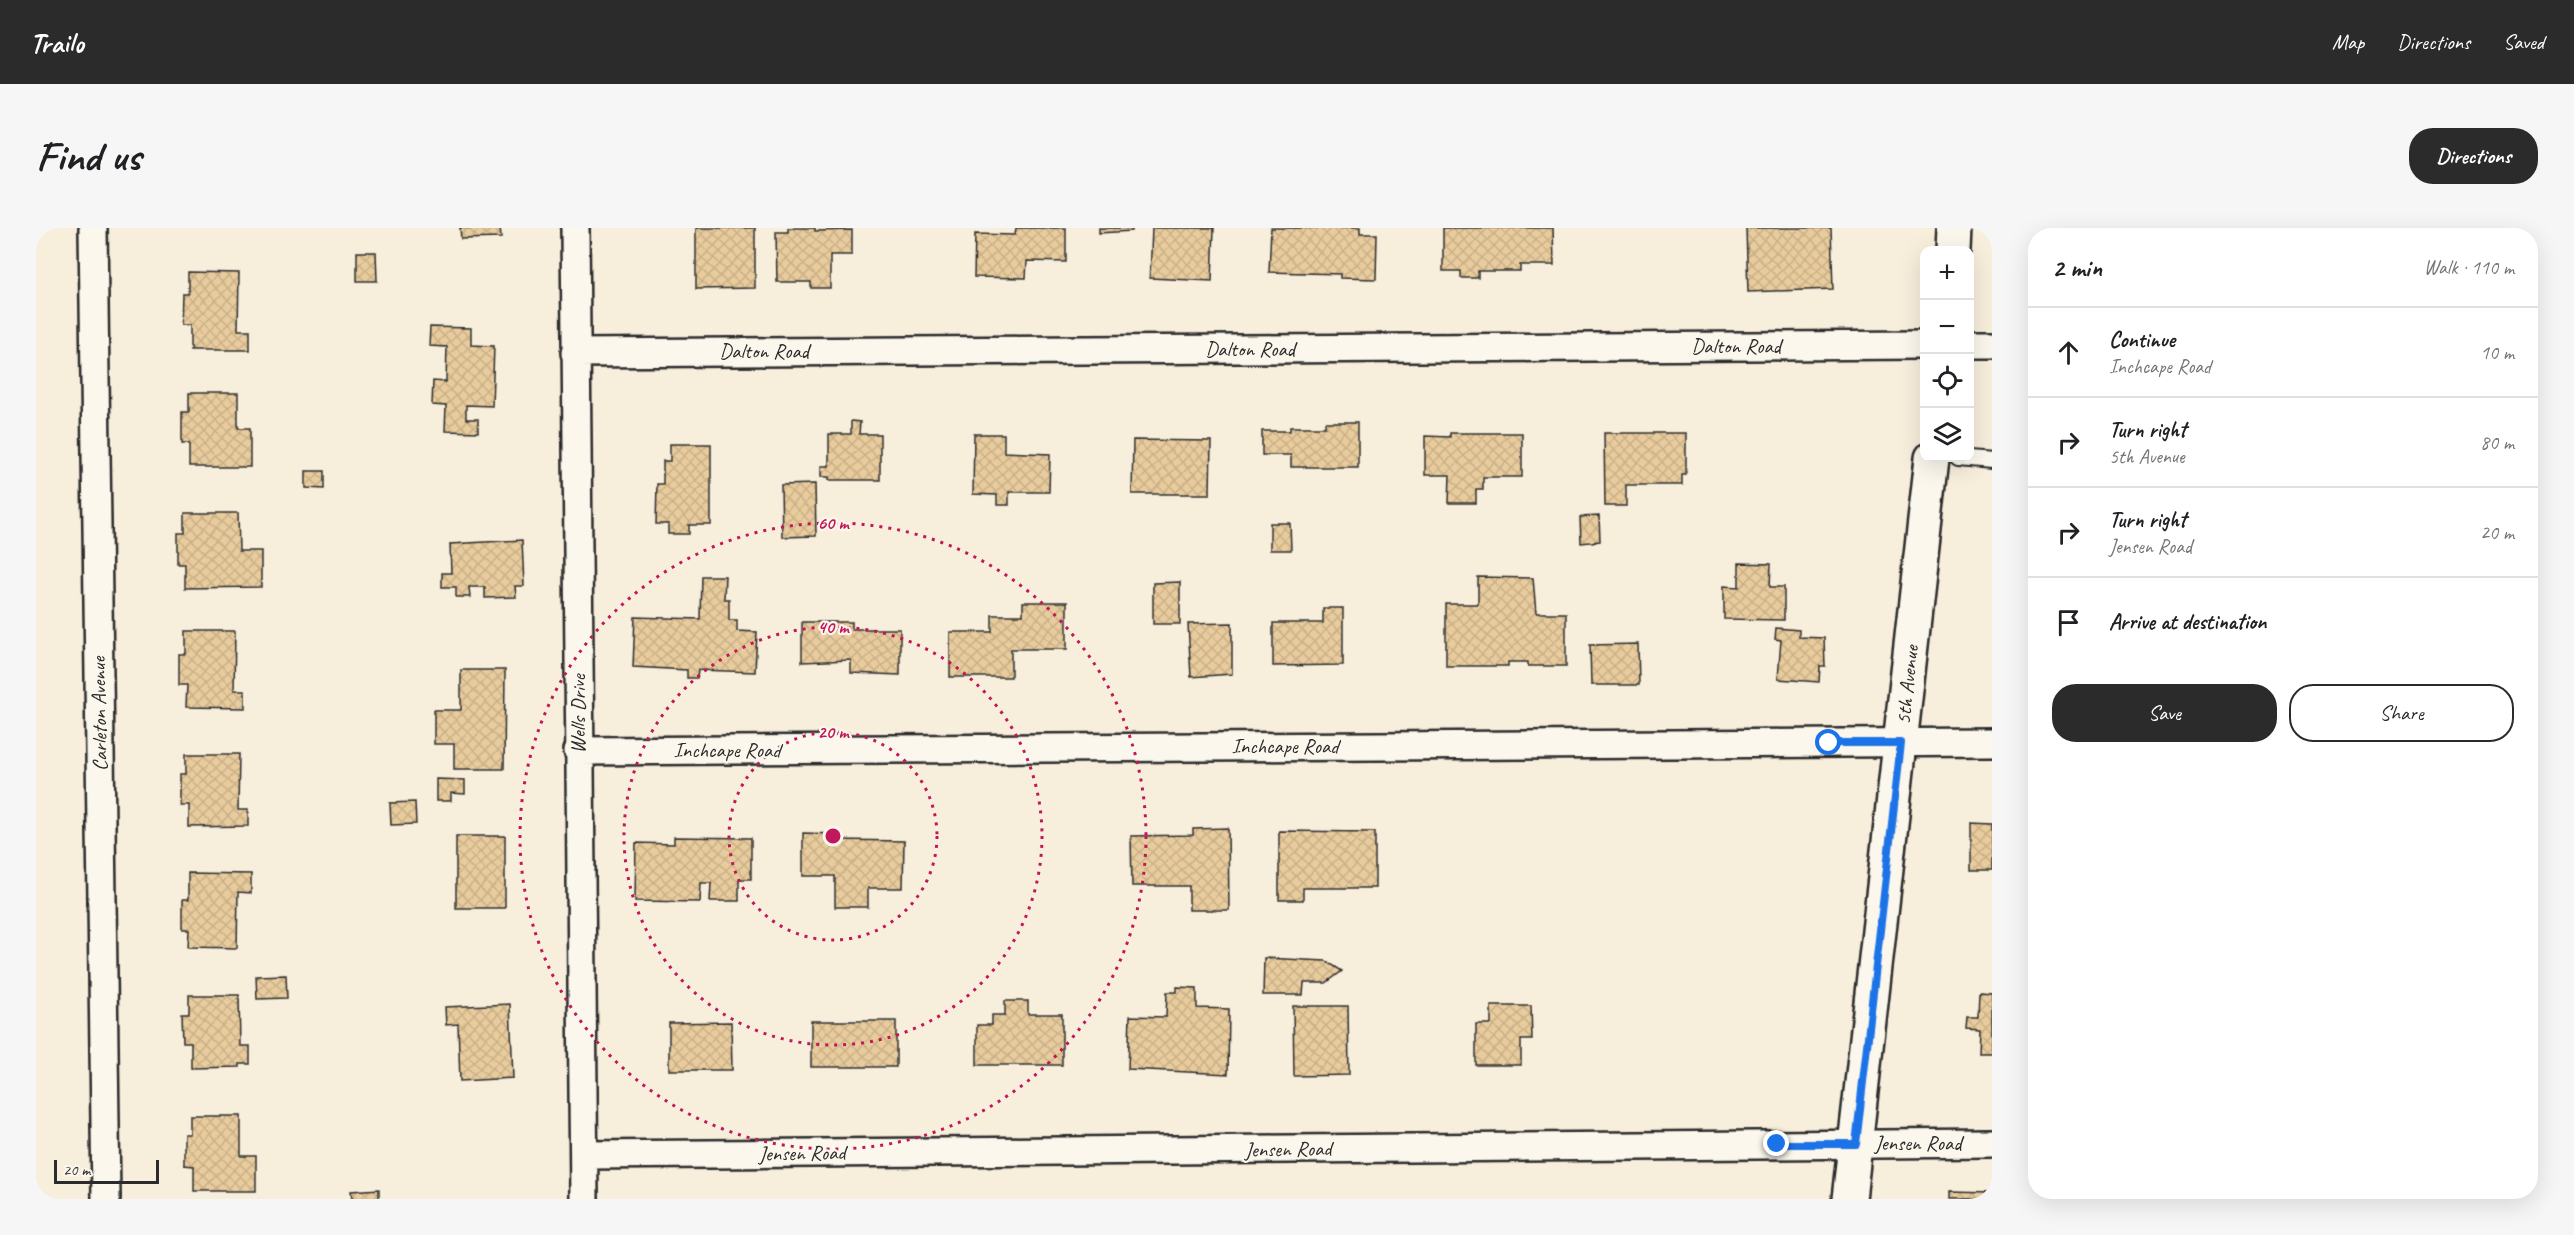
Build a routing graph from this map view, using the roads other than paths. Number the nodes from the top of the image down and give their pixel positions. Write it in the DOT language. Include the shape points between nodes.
graph roads {
  1 [pos="93,228"];
  2 [pos="575,228"];
  3 [pos="1954,228"];
  4 [pos="1953,246"];
  5 [pos="1974,344"];
  6 [pos="1992,344"];
  7 [pos="1920,345"];
  8 [pos="575,352"];
  9 [pos="1974,459"];
  10 [pos="1992,461"];
  11 [pos="1932,462"];
  12 [pos="1992,742"];
  13 [pos="1901,743"];
  14 [pos="578,751"];
  15 [pos="1992,1143"];
  16 [pos="1856,1144"];
  17 [pos="584,1155"];
  18 [pos="106,1199"];
  19 [pos="584,1199"];
  20 [pos="1849,1199"];
  1 -- 18 [label="street, Carleton Avenue"];
  2 -- 8 [label="street, Wells Drive"];
  3 -- 4 [label="main road"];
  5 -- 6 [label="street"];
  7 -- 8 [label="street, Dalton Road"];
  8 -- 14 [label="street, Wells Drive"];
  9 -- 10 [label="lane"];
  11 -- 13 [label="main road, 5th Avenue"];
  12 -- 13 [label="street, Inchcape Road"];
  13 -- 14 [label="street, Inchcape Road"];
  13 -- 16 [label="main road, 5th Avenue"];
  14 -- 17 [label="street, Wells Drive"];
  15 -- 16 [label="street, Jensen Road"];
  16 -- 17 [label="street, Jensen Road"];
  16 -- 20 [label="main road, 5th Avenue"];
  17 -- 19 [label="street, Wells Drive"];
}
